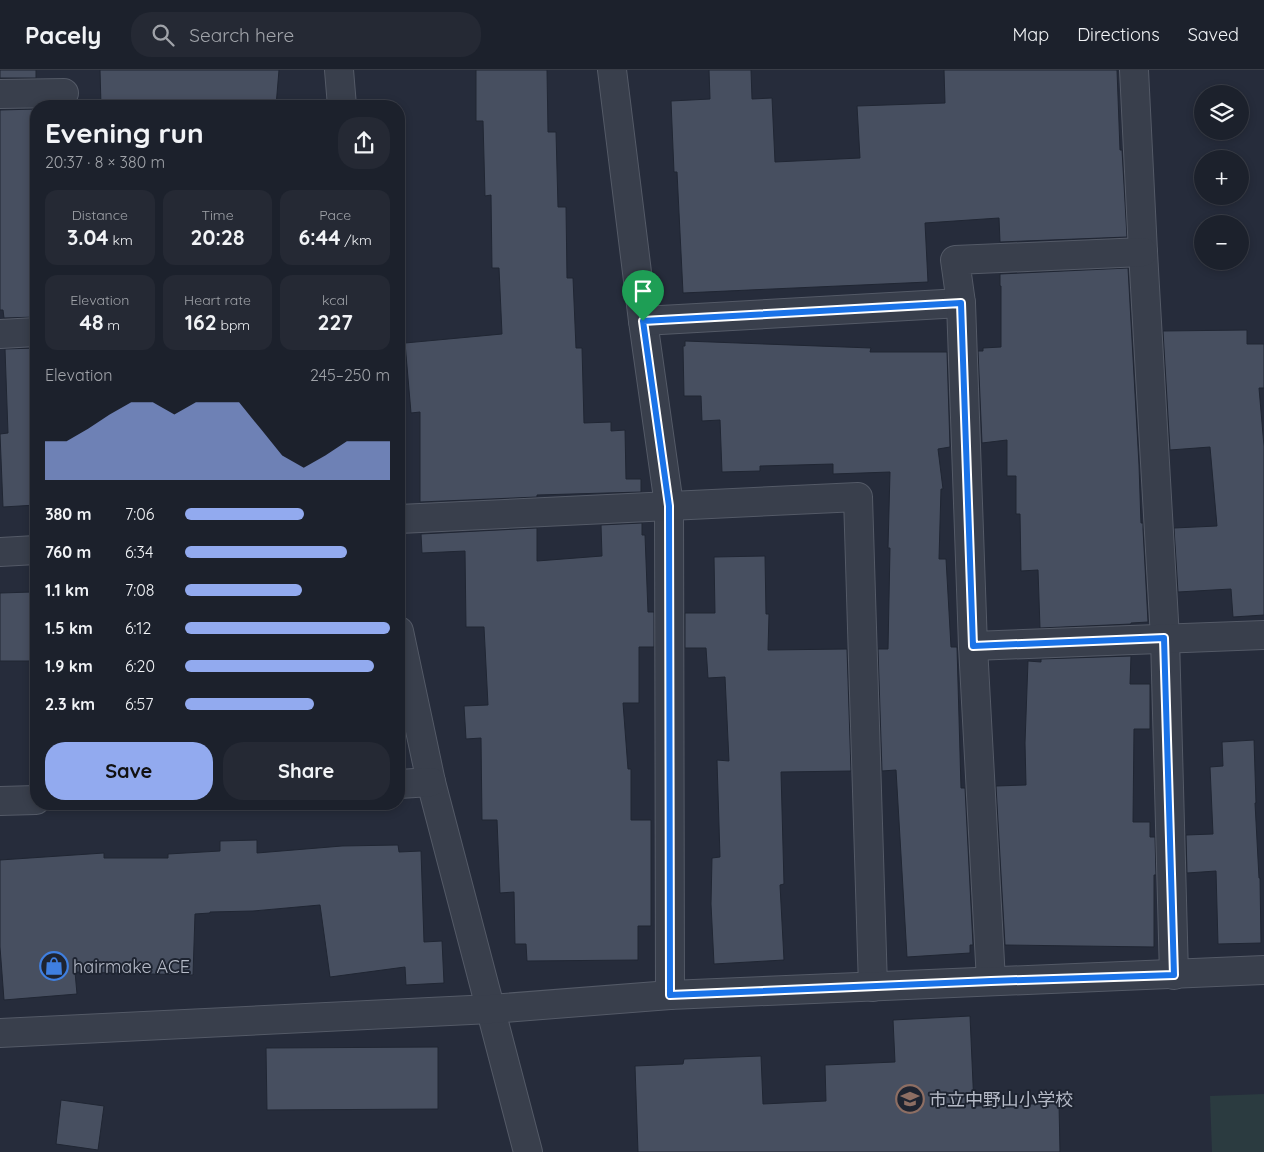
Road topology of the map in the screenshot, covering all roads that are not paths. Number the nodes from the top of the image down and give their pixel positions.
1 (338, 70) edge
2 (612, 70) edge
3 (1134, 70) edge
4 (64, 93) dead end
5 (0, 94) edge
6 (341, 100) edge
7 (1143, 252) junction
8 (961, 303) junction
9 (643, 321) junction
10 (30, 332) edge
11 (0, 334) edge
12 (669, 506) junction
13 (405, 519) edge
14 (30, 550) edge
15 (0, 552) edge
16 (1264, 634) edge
17 (1164, 638) junction
18 (973, 646) junction
19 (405, 659) edge
20 (431, 782) junction
21 (405, 784) edge
22 (30, 800) edge
23 (0, 801) edge
24 (1264, 970) edge
25 (1174, 975) junction
26 (991, 981) junction
27 (873, 987) junction
28 (670, 995) junction
29 (491, 1009) junction
30 (0, 1033) edge
31 (528, 1152) edge

1 - 6 street
2 - 9 street
3 - 7 street
4 - 5 street
7 - 8 street
7 - 17 street
8 - 9 street
8 - 18 street
9 - 12 street
10 - 11 street
12 - 13 street
12 - 27 street
12 - 28 street
14 - 15 street
16 - 17 street
17 - 18 street
17 - 25 street
18 - 26 street
19 - 20 street
20 - 21 street
20 - 29 street
22 - 23 street
24 - 25 street
25 - 26 street
26 - 27 street
27 - 28 street
28 - 29 street
29 - 30 street
29 - 31 street

